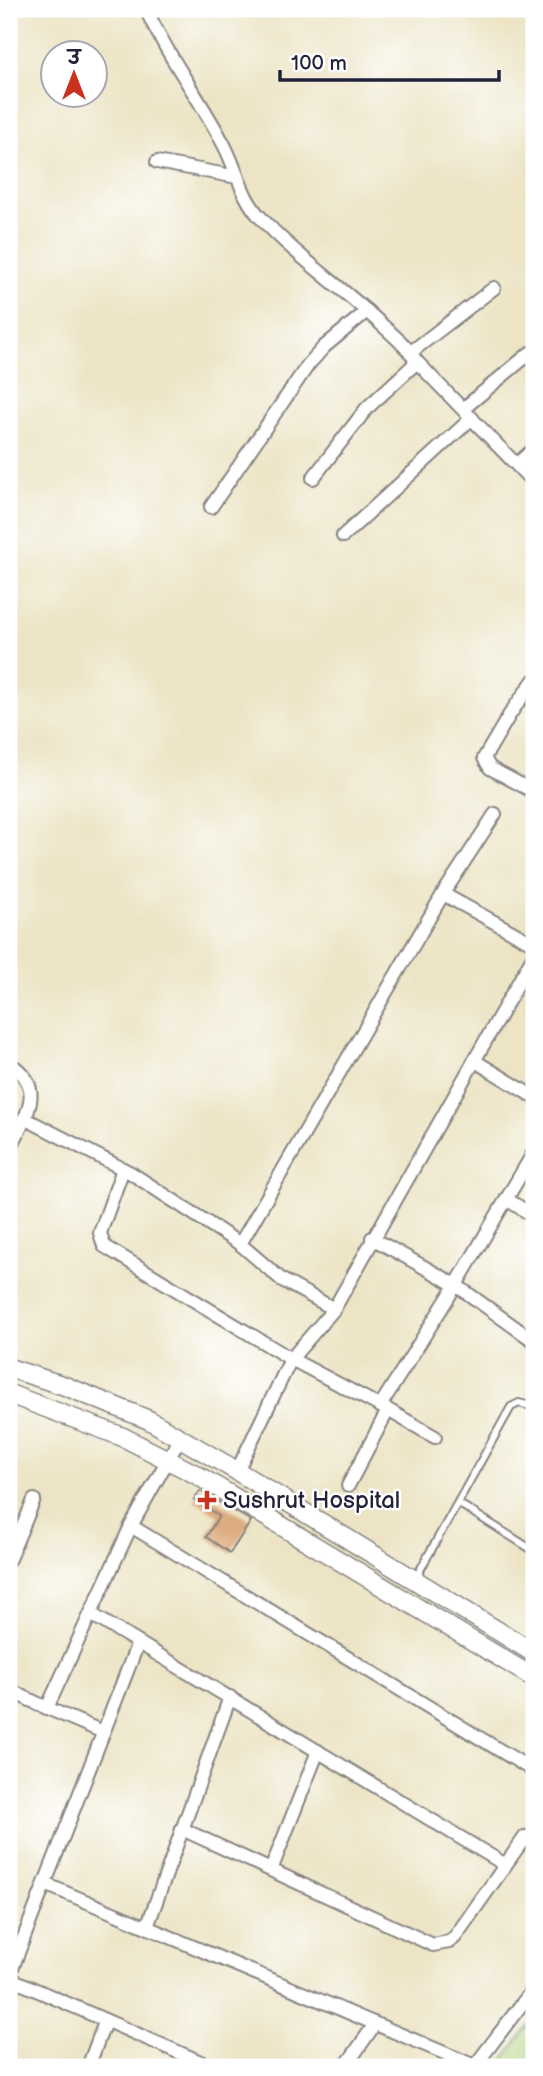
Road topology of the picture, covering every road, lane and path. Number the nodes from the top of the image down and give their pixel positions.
1 (146, 9) edge
2 (157, 162) dead end
3 (237, 177) junction
4 (494, 288) dead end
5 (367, 311) junction
6 (530, 353) dead end
7 (414, 357) junction
8 (463, 408) junction
9 (472, 418) junction
10 (534, 449) edge
11 (517, 464) junction
12 (313, 478) dead end
13 (534, 483) edge
14 (211, 507) dead end
15 (343, 536) dead end
16 (534, 680) edge
17 (534, 792) edge
18 (495, 814) dead end
19 (443, 894) junction
20 (534, 944) edge
21 (534, 955) edge
22 (475, 1061) junction
23 (9, 1063) edge
24 (534, 1097) edge
25 (24, 1118) junction
26 (9, 1151) edge
27 (534, 1152) edge
28 (123, 1169) junction
29 (506, 1199) junction
30 (534, 1216) edge
31 (372, 1238) junction
32 (240, 1244) junction
33 (456, 1284) junction
34 (334, 1309) junction
35 (534, 1341) edge
36 (291, 1359) junction
37 (9, 1368) edge
38 (9, 1394) edge
39 (534, 1407) edge
40 (384, 1408) junction
41 (435, 1437) dead end
42 (180, 1438) junction
43 (168, 1460) junction
44 (237, 1471) junction
45 (348, 1486) dead end
46 (34, 1500) dead end
47 (458, 1503) junction
48 (131, 1526) junction
49 (534, 1550) edge
50 (9, 1559) edge
51 (415, 1581) junction
52 (91, 1614) junction
53 (138, 1643) junction
54 (534, 1653) edge
55 (534, 1678) edge
56 (9, 1690) edge
57 (230, 1697) junction
58 (47, 1708) junction
59 (103, 1732) junction
60 (318, 1751) junction
61 (534, 1771) edge
62 (182, 1829) junction
63 (525, 1837) dead end
64 (505, 1864) junction
65 (271, 1870) junction
66 (45, 1884) junction
67 (147, 1927) junction
68 (9, 1977) edge
69 (534, 1988) edge
70 (105, 2022) junction
71 (375, 2024) junction
72 (88, 2067) edge
73 (212, 2067) edge
74 (345, 2067) edge
75 (474, 2067) edge

1 - 3 street
2 - 3 street
3 - 5 street
4 - 7 street
5 - 7 street
5 - 14 street
6 - 8 street
7 - 8 street
7 - 12 street
8 - 9 street
9 - 11 street
9 - 15 street
10 - 11 street
11 - 13 street
16 - 17 street
18 - 19 street
19 - 20 street
19 - 32 street
21 - 22 street
22 - 24 street
22 - 31 street
23 - 25 street
25 - 26 street
25 - 28 street
27 - 29 street
28 - 32 street
28 - 36 street
29 - 30 street
29 - 33 street
31 - 33 street
31 - 34 street
32 - 34 street
33 - 35 street
33 - 40 street
34 - 36 street
36 - 40 street
36 - 44 street
37 - 42 street
38 - 43 street
39 - 47 lane
40 - 41 street
40 - 45 street
42 - 43 street
42 - 44 street
43 - 48 street
43 - 55 street
44 - 51 street
46 - 50 street
47 - 49 lane
47 - 51 lane
48 - 52 street
48 - 61 street
51 - 54 street
52 - 53 street
52 - 58 street
53 - 57 street
53 - 59 street
56 - 58 street
57 - 60 street
57 - 62 street
58 - 59 street
59 - 66 street
60 - 64 street
60 - 65 street
62 - 65 street
62 - 67 street
63 - 64 street
64 - 65 street
66 - 67 street
66 - 68 street
67 - 71 street
68 - 70 street
69 - 75 street
70 - 72 street
70 - 73 street
71 - 74 street
71 - 75 street

